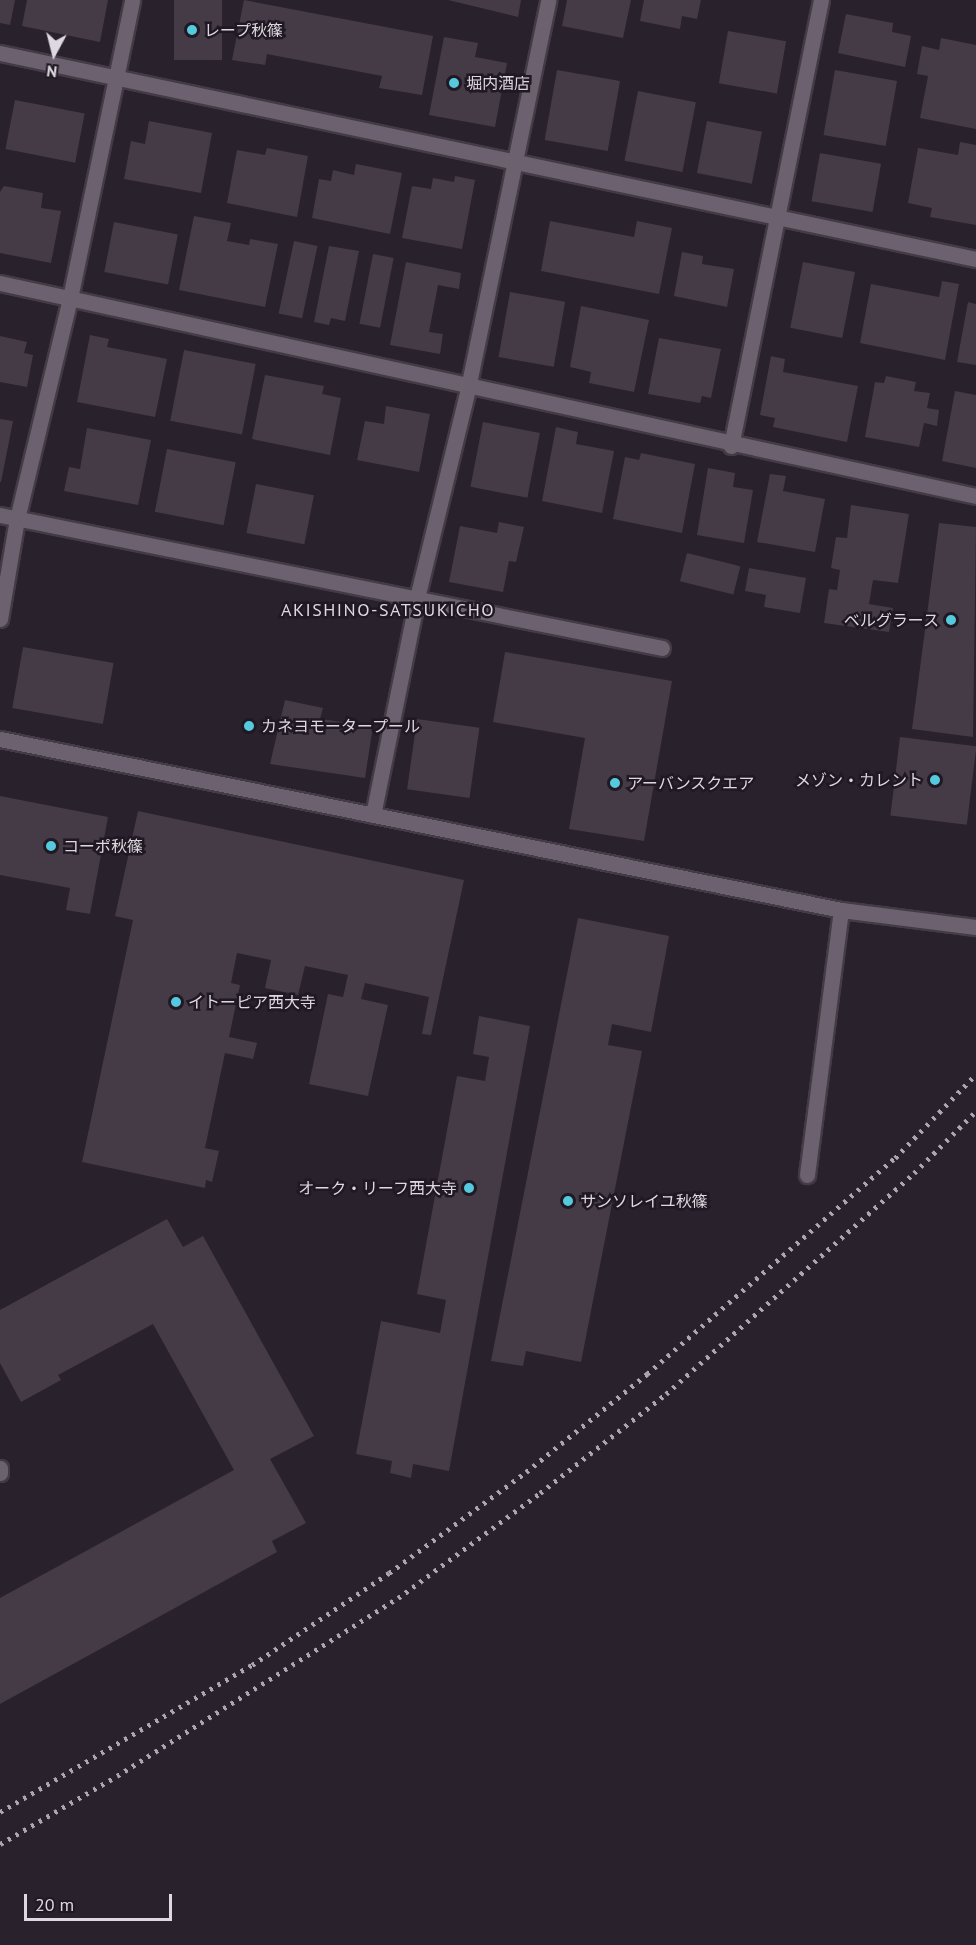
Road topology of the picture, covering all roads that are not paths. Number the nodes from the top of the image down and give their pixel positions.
1 (132, 0) edge
2 (548, 0) edge
3 (821, 0) edge
4 (0, 53) edge
5 (117, 79) junction
6 (517, 162) junction
7 (775, 219) junction
8 (976, 259) edge
9 (0, 283) edge
10 (70, 298) junction
11 (468, 388) junction
12 (731, 446) junction
13 (976, 496) edge
14 (0, 515) edge
15 (17, 519) junction
16 (417, 598) junction
17 (0, 619) edge
18 (662, 648) dead end
19 (0, 740) edge
20 (373, 815) junction
21 (841, 910) junction
22 (976, 927) edge
23 (807, 1175) dead end

1 - 5 street
2 - 6 street
3 - 7 street
4 - 5 street
5 - 6 street
5 - 10 street
6 - 7 street
6 - 11 street
7 - 8 street
7 - 12 street
9 - 10 street
10 - 11 street
10 - 15 street
11 - 12 street
11 - 16 street
12 - 13 street
14 - 15 street
15 - 16 street
15 - 17 street
16 - 18 street
16 - 20 street
19 - 20 street
20 - 21 street
21 - 22 street
21 - 23 street

